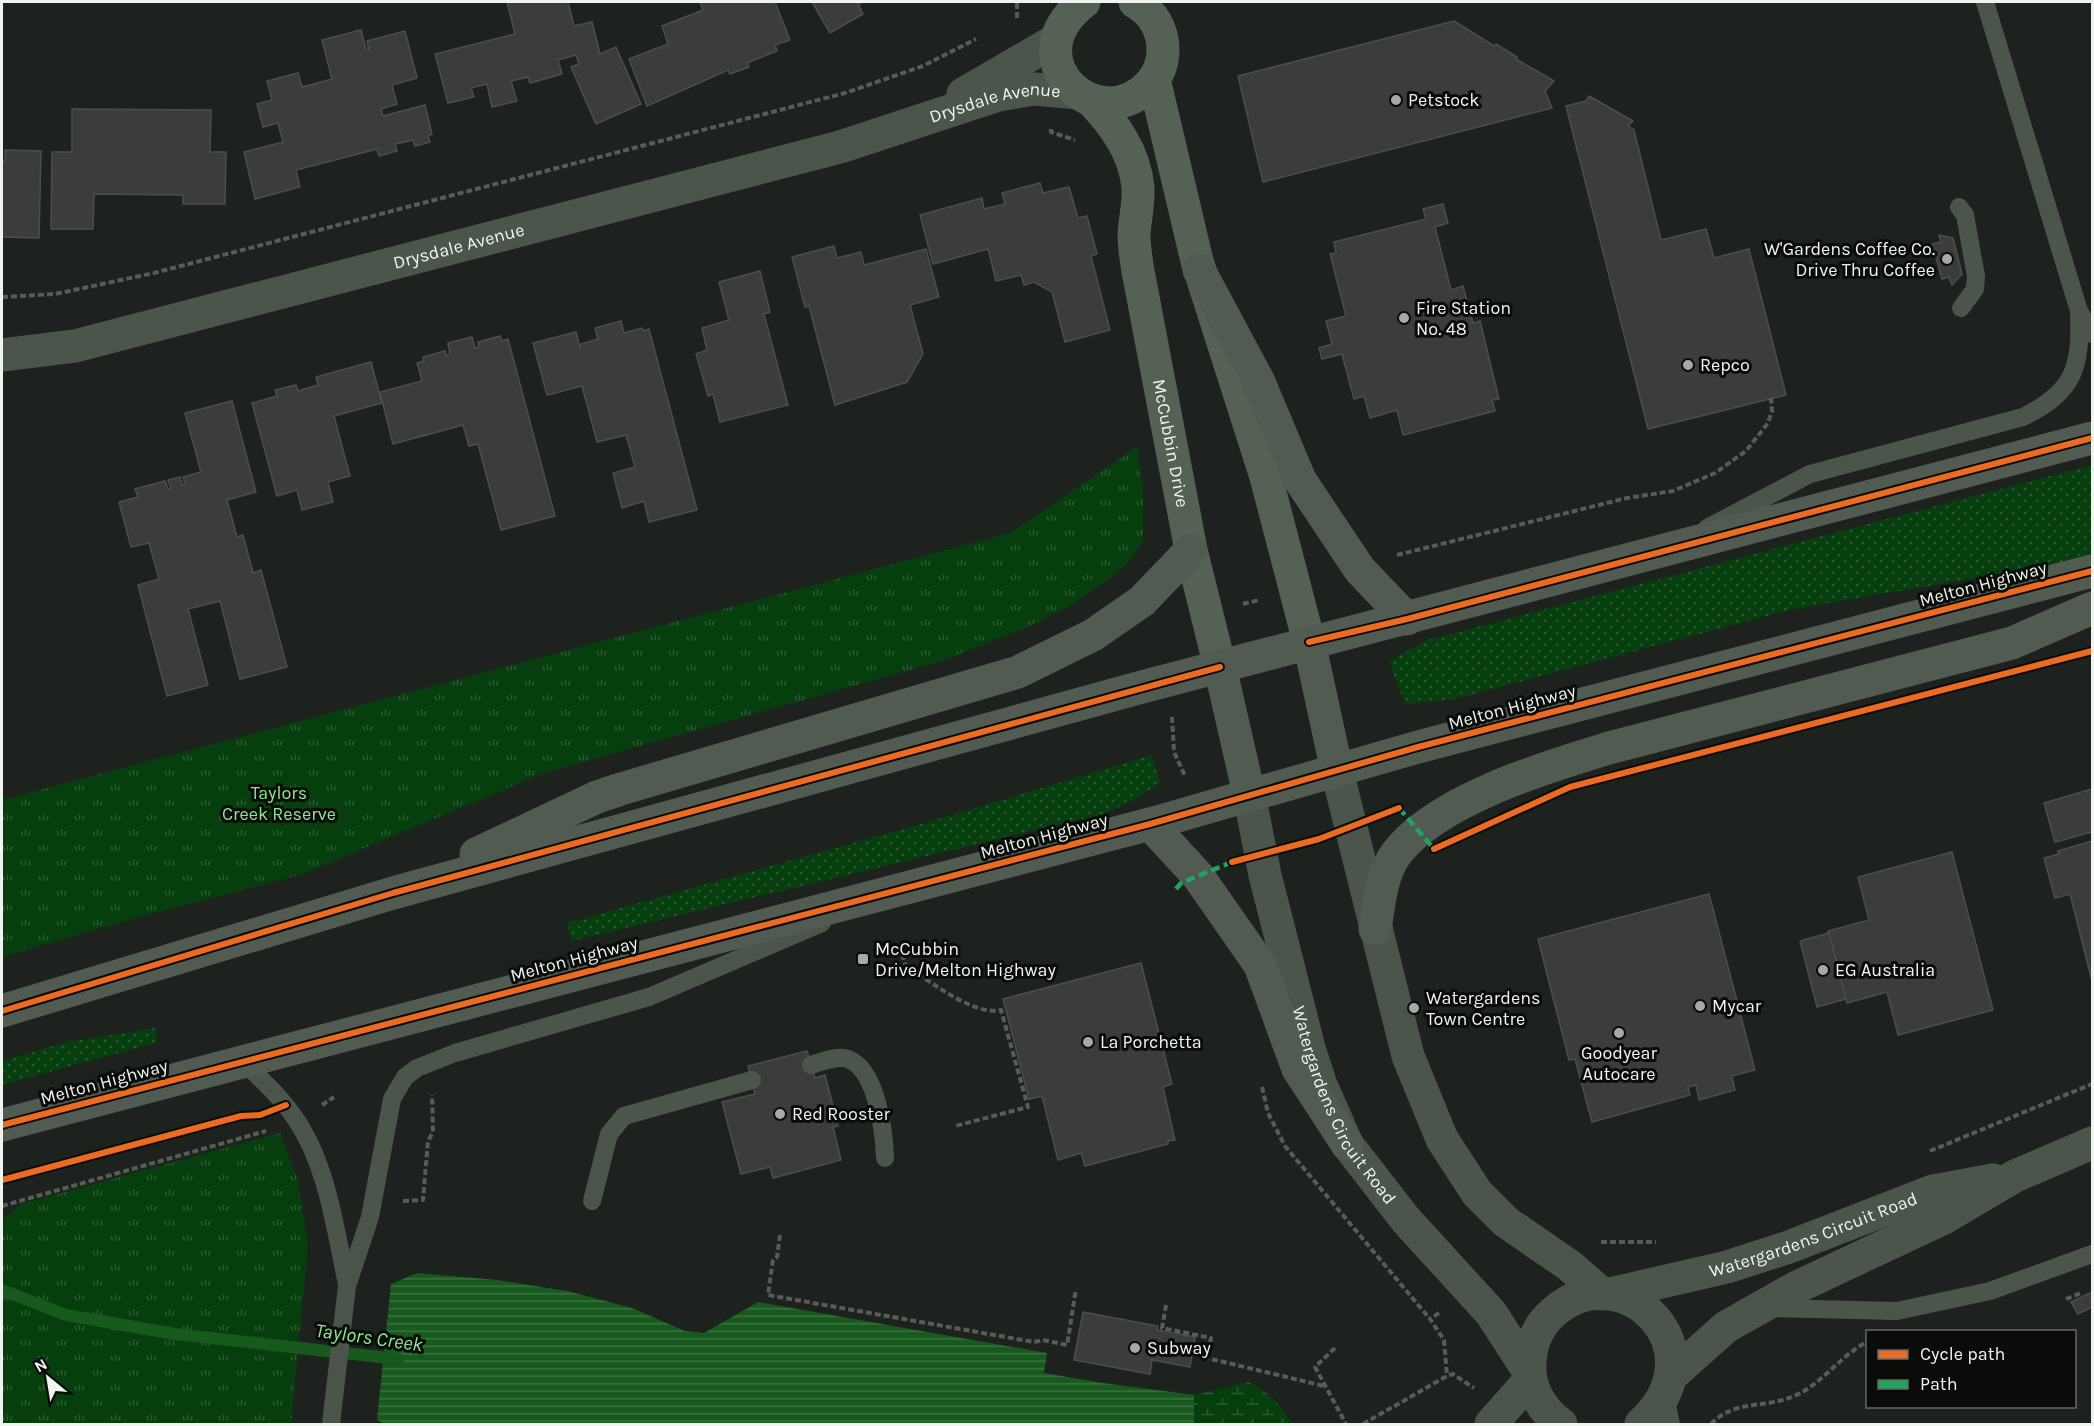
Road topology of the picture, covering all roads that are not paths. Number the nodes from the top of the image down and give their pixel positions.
1 (1084, 2) edge
2 (1135, 2) edge
3 (1985, 2) edge
4 (1057, 23) edge
5 (1154, 79) junction
6 (1084, 96) junction
7 (912, 123) junction
8 (1959, 207) dead end
9 (1199, 270) junction
10 (1961, 308) dead end
11 (2079, 310) junction
12 (2092, 334) edge
13 (2, 355) edge
14 (2092, 438) edge
15 (1191, 550) junction
16 (1659, 553) junction
17 (2092, 571) edge
18 (2092, 608) edge
19 (1407, 619) junction
20 (1309, 642) junction
21 (1220, 667) junction
22 (1337, 771) junction
23 (1249, 794) junction
24 (1150, 824) junction
25 (901, 890) junction
26 (393, 893) junction
27 (1375, 929) junction
28 (2, 1011) edge
29 (242, 1061) junction
30 (810, 1065) dead end
31 (752, 1080) dead end
32 (2, 1125) edge
33 (2092, 1143) edge
34 (1347, 1144) junction
35 (885, 1158) dead end
36 (2015, 1176) junction
37 (592, 1201) dead end
38 (2092, 1254) edge
39 (347, 1286) junction
40 (1606, 1294) junction
41 (1760, 1307) junction
42 (1530, 1376) junction
43 (1669, 1399) edge
44 (332, 1417) edge
45 (1494, 1421) edge
46 (1561, 1425) edge
47 (1641, 1425) edge

1 - 4 street
2 - 5 street
3 - 11 lane
4 - 6 street, McCubbin Drive
4 - 7 street, Drysdale Avenue
5 - 6 street
5 - 9 street
6 - 7 street, Drysdale Avenue
6 - 15 street, McCubbin Drive
7 - 13 street, Drysdale Avenue
8 - 10 lane
9 - 19 highway
9 - 20 street
11 - 12 lane
11 - 16 lane
14 - 16 highway
15 - 21 street, McCubbin Drive
15 - 26 highway
16 - 19 highway
17 - 22 highway, Melton Highway
18 - 27 highway
19 - 20 highway
20 - 21 highway
20 - 22 highway
21 - 23 highway, McCubbin Drive
21 - 26 highway
22 - 23 highway, Melton Highway
22 - 27 street
23 - 24 highway, Melton Highway
23 - 34 street, Watergardens Circuit Road
24 - 25 highway, Melton Highway
24 - 34 highway
25 - 29 highway, Melton Highway
25 - 39 lane
26 - 28 highway
27 - 40 street
29 - 32 highway, Melton Highway
29 - 39 lane
30 - 35 lane
31 - 37 lane
33 - 36 street, Watergardens Circuit Road
34 - 42 street, Watergardens Circuit Road
36 - 40 street, Watergardens Circuit Road
36 - 41 street, Watergardens Circuit Road
38 - 41 lane
39 - 44 lane
40 - 42 street, Watergardens Circuit Road
40 - 43 street
41 - 43 street, Watergardens Circuit Road
42 - 45 street
42 - 46 street, Watergardens Circuit Road
43 - 47 street, Watergardens Circuit Road

